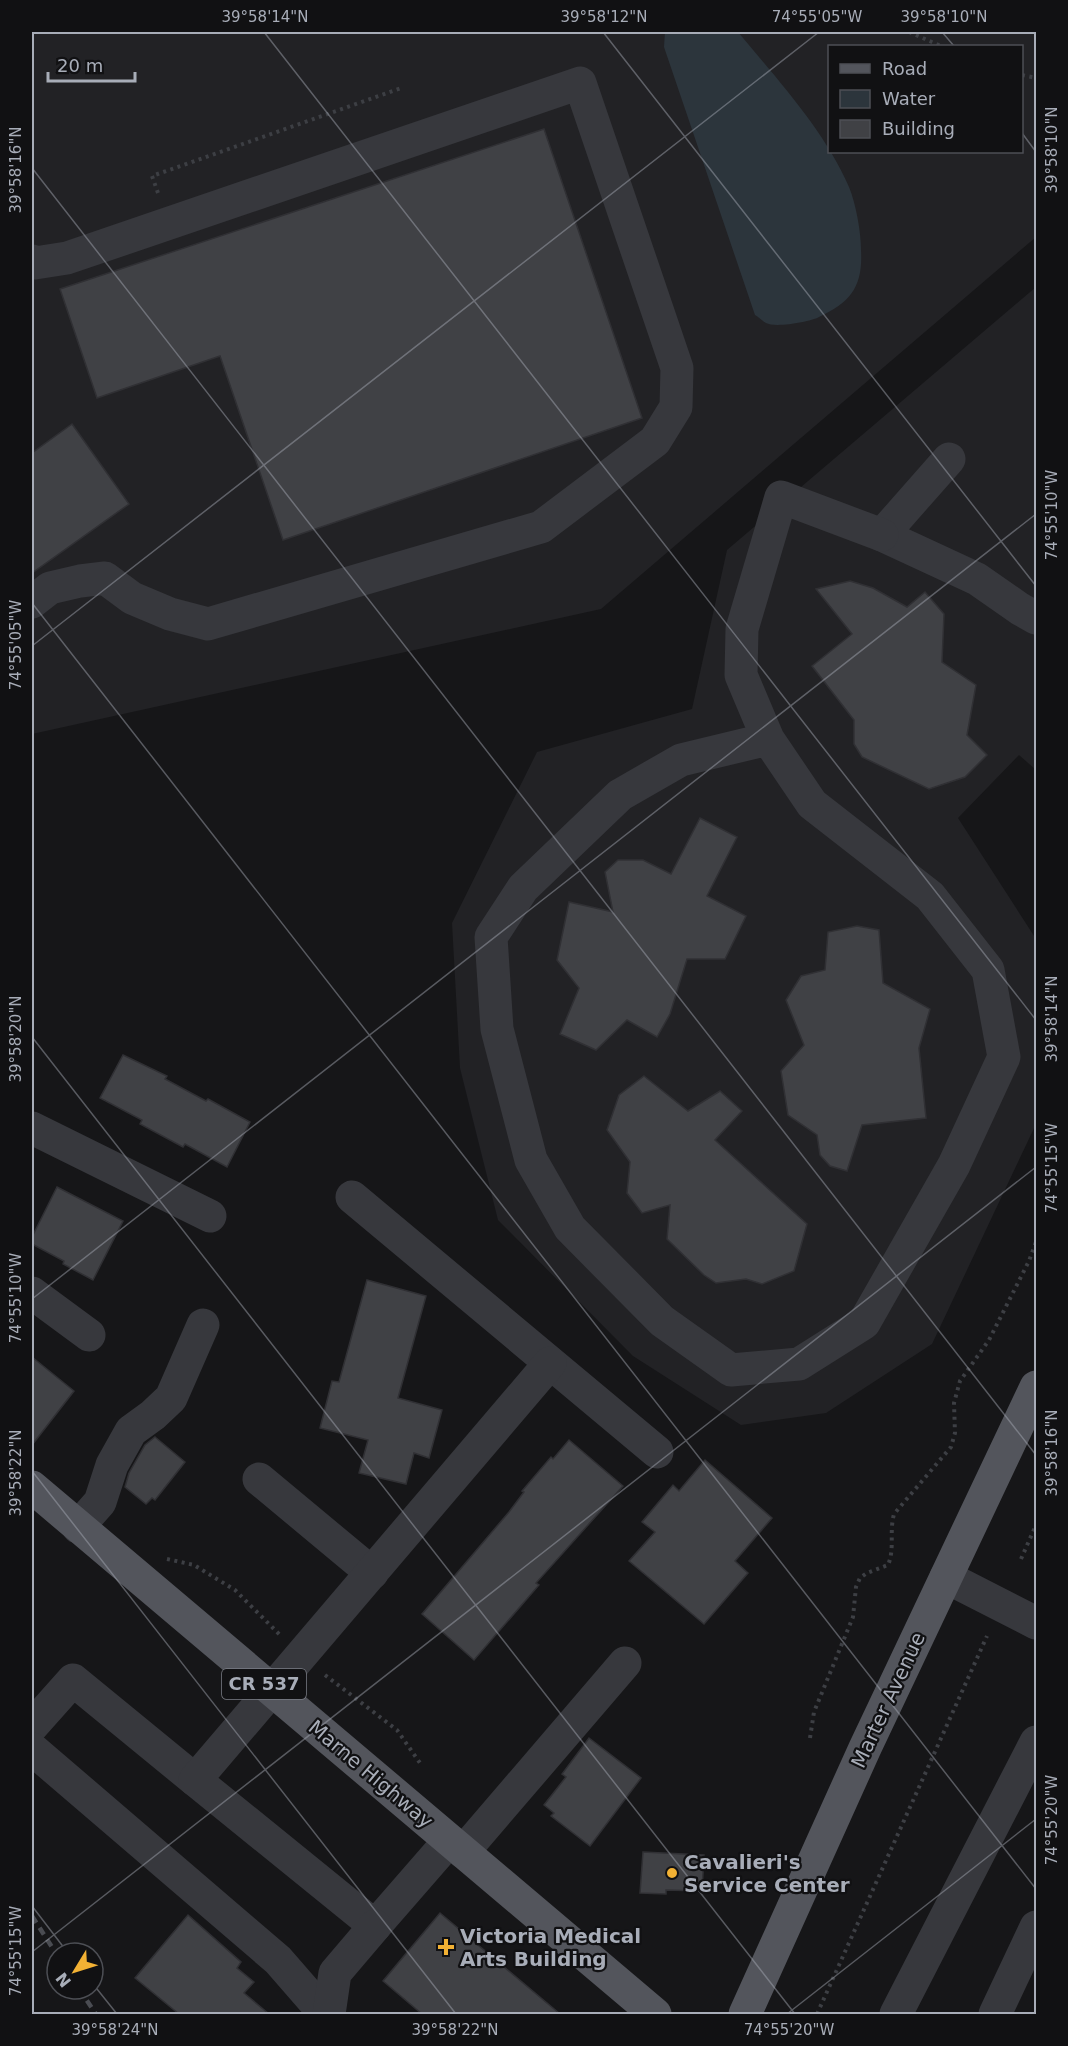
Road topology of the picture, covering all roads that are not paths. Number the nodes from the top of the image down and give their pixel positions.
1 (32, 261) edge
2 (950, 459) dead end
3 (882, 535) junction
4 (32, 602) edge
5 (1028, 614) edge
6 (1036, 639) edge
7 (768, 739) junction
8 (32, 1128) edge
9 (352, 1197) dead end
10 (210, 1216) dead end
11 (32, 1293) edge
12 (203, 1325) dead end
13 (89, 1335) dead end
14 (550, 1363) junction
15 (1036, 1387) edge
16 (657, 1452) dead end
17 (259, 1479) dead end
18 (32, 1487) edge
19 (78, 1527) junction
20 (372, 1572) junction
21 (946, 1577) junction
22 (1036, 1623) edge
23 (625, 1663) dead end
24 (272, 1690) junction
25 (32, 1726) edge
26 (1036, 1742) edge
27 (32, 1749) edge
28 (195, 1780) junction
29 (457, 1847) junction
30 (375, 1926) junction
31 (1036, 1927) edge
32 (327, 2014) edge
33 (655, 2014) edge
34 (745, 2014) edge
35 (896, 2014) edge
36 (995, 2014) edge

1 - 4 lane
2 - 3 lane
3 - 5 lane
3 - 7 lane
5 - 6 lane
7 - 7 lane
8 - 10 lane
9 - 14 lane
11 - 13 lane
12 - 19 lane
14 - 16 lane
14 - 20 lane
15 - 21 main road, Marter Avenue
17 - 20 lane
18 - 19 main road, Marne Highway / CR 537
19 - 24 main road, Marne Highway / CR 537
20 - 24 lane
21 - 22 lane
21 - 34 main road, Marter Avenue
23 - 29 lane
24 - 28 lane
24 - 29 main road, Marne Highway / CR 537
25 - 28 lane
26 - 35 lane
27 - 32 lane
28 - 30 lane
29 - 30 lane
29 - 33 main road, Marne Highway / CR 537
30 - 32 lane
31 - 36 lane

